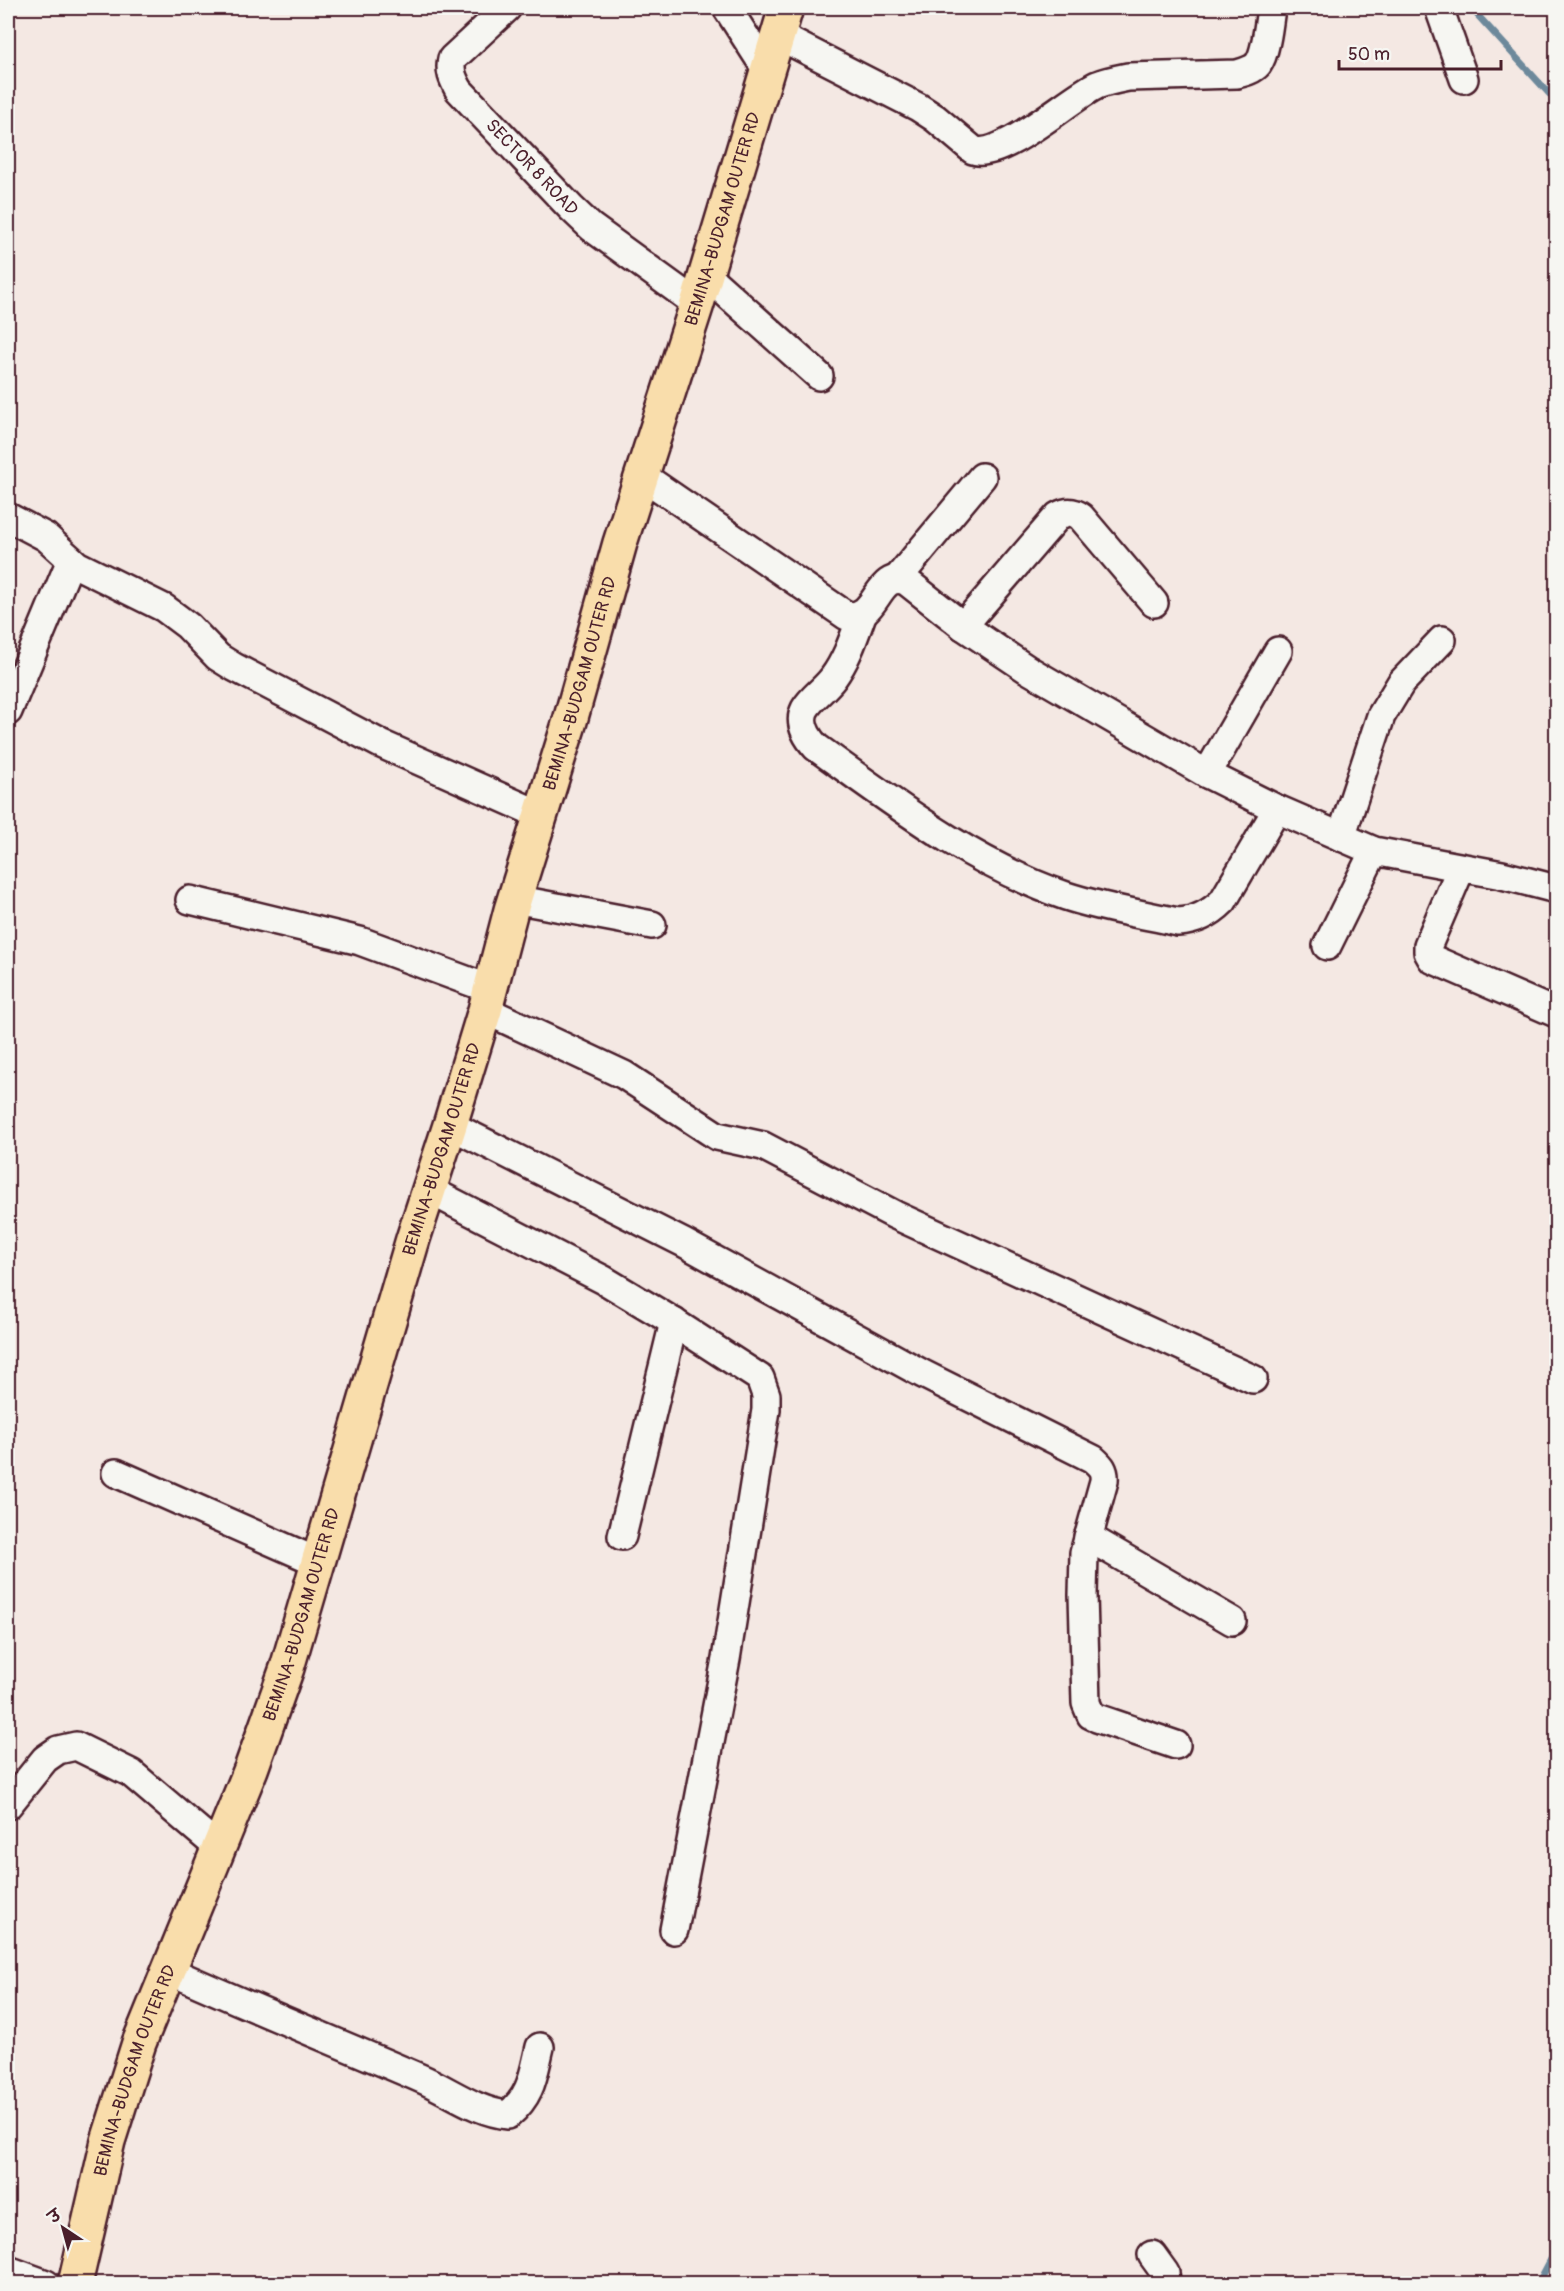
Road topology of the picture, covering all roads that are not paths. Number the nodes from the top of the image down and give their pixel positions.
1 (507, 8) edge
2 (727, 8) edge
3 (1271, 8) edge
4 (1439, 8) edge
5 (783, 22) edge
6 (768, 72) junction
7 (1464, 79) dead end
8 (701, 289) junction
9 (819, 376) dead end
10 (641, 475) junction
11 (982, 477) dead end
12 (8, 517) edge
13 (71, 560) junction
14 (898, 578) junction
15 (1154, 603) dead end
16 (862, 615) junction
17 (963, 626) junction
18 (1442, 640) dead end
19 (1278, 651) dead end
20 (8, 711) edge
21 (1207, 774) junction
22 (1277, 809) junction
23 (541, 815) junction
24 (1341, 837) junction
25 (1374, 851) junction
26 (1461, 868) junction
27 (1557, 889) edge
28 (514, 899) junction
29 (189, 900) dead end
30 (652, 925) dead end
31 (1327, 946) dead end
32 (487, 999) junction
33 (1557, 1013) edge
34 (450, 1125) junction
35 (429, 1190) junction
36 (674, 1322) junction
37 (1253, 1379) dead end
38 (116, 1473) dead end
39 (622, 1536) dead end
40 (1088, 1537) junction
41 (318, 1562) junction
42 (1232, 1621) dead end
43 (1176, 1745) dead end
44 (8, 1805) edge
45 (219, 1848) junction
46 (674, 1930) dead end
47 (170, 1971) junction
48 (540, 2047) dead end
49 (1152, 2255) dead end
50 (8, 2270) edge
51 (46, 2283) edge
52 (75, 2283) edge
53 (1166, 2283) edge

1 - 8 street, SECTOR 8 ROAD
2 - 6 street
3 - 5 street
4 - 7 street
5 - 6 highway, BEMINA-BUDGAM OUTER RD
6 - 8 highway, BEMINA-BUDGAM OUTER RD
8 - 9 street
8 - 10 highway, BEMINA-BUDGAM OUTER RD
10 - 16 street
10 - 23 highway, BEMINA-BUDGAM OUTER RD
11 - 14 street
12 - 13 street
13 - 20 street
13 - 23 street
14 - 16 street
14 - 17 street
15 - 17 street
16 - 22 street
17 - 21 street
18 - 24 street
19 - 21 street
21 - 22 street
22 - 24 street
23 - 28 highway, BEMINA-BUDGAM OUTER RD
24 - 25 street
25 - 26 street
25 - 31 street
26 - 27 street
26 - 33 street
28 - 30 street
28 - 32 highway, BEMINA-BUDGAM OUTER RD
29 - 32 street
32 - 34 highway, BEMINA-BUDGAM OUTER RD
32 - 37 street
34 - 35 highway, BEMINA-BUDGAM OUTER RD
34 - 40 street
35 - 36 street
35 - 41 highway, BEMINA-BUDGAM OUTER RD
36 - 39 street
36 - 46 street
38 - 41 street
40 - 42 street
40 - 43 street
41 - 45 highway, BEMINA-BUDGAM OUTER RD
44 - 45 street
45 - 47 highway, BEMINA-BUDGAM OUTER RD
47 - 48 street
47 - 52 highway, BEMINA-BUDGAM OUTER RD
49 - 53 street
50 - 51 street

